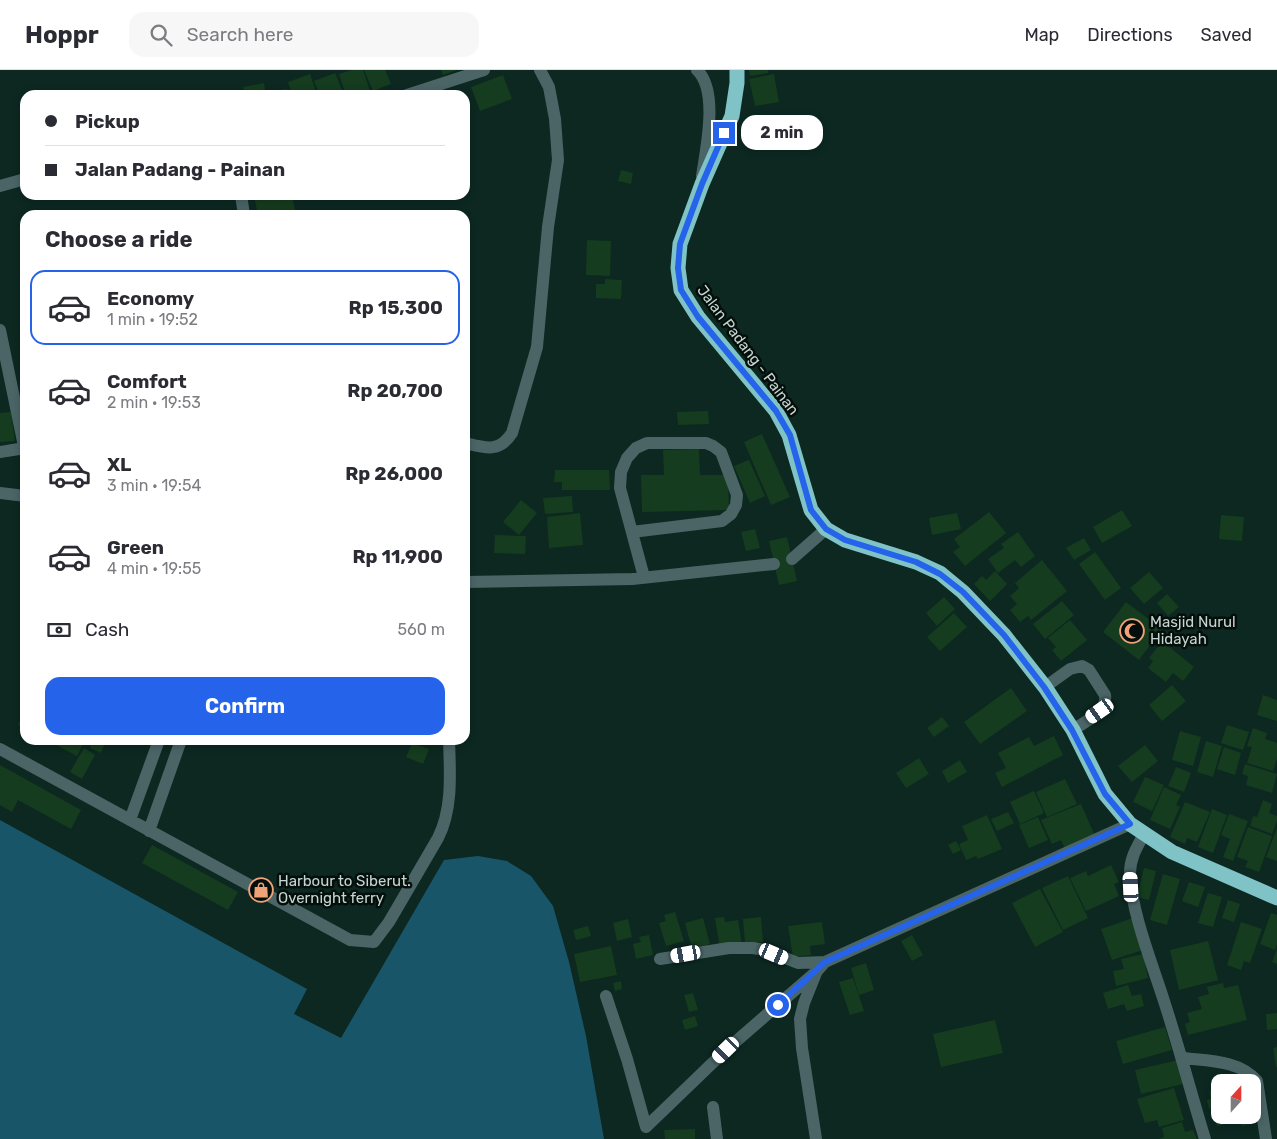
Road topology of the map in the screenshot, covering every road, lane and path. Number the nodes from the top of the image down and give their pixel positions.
1 (484, 70) edge
2 (540, 70) edge
3 (697, 70) edge
4 (736, 70) edge
5 (422, 90) edge
6 (20, 180) edge
7 (702, 184) junction
8 (0, 186) edge
9 (0, 330) edge
10 (20, 425) edge
11 (470, 444) edge
12 (20, 450) edge
13 (0, 452) edge
14 (0, 493) edge
15 (20, 495) edge
16 (826, 529) junction
17 (632, 532) junction
18 (792, 559) dead end
19 (774, 564) dead end
20 (644, 578) junction
21 (470, 582) edge
22 (1044, 687) junction
23 (1072, 730) junction
24 (157, 745) edge
25 (180, 745) edge
26 (450, 745) edge
27 (0, 749) edge
28 (130, 820) junction
29 (1130, 824) junction
30 (149, 831) junction
31 (1144, 834) junction
32 (1277, 898) edge
33 (660, 959) dead end
34 (821, 966) junction
35 (606, 996) dead end
36 (1183, 1058) junction
37 (713, 1108) dead end
38 (647, 1133) edge
39 (717, 1139) edge
40 (816, 1139) edge
41 (1205, 1139) edge
42 (1266, 1139) edge

1 - 5 street
2 - 11 street
3 - 7 street
4 - 7 highway, Jalan Padang - Painan
6 - 8 street
7 - 16 highway, Jalan Padang - Painan
9 - 10 street
12 - 13 street
14 - 15 street
16 - 18 street
16 - 22 highway, Jalan Padang - Painan
17 - 17 street
17 - 20 street
19 - 20 street
20 - 21 street
22 - 23 highway, Jalan Padang - Painan
22 - 23 street
23 - 29 highway, Jalan Padang - Painan
24 - 28 street
25 - 30 street
26 - 30 street
27 - 28 street
28 - 30 street
29 - 31 highway, Jalan Padang - Painan
29 - 34 street
31 - 32 highway, Jalan Padang - Painan
31 - 36 street
33 - 34 street
34 - 38 street
34 - 40 street
35 - 38 street
36 - 41 street
36 - 42 street
37 - 39 street

